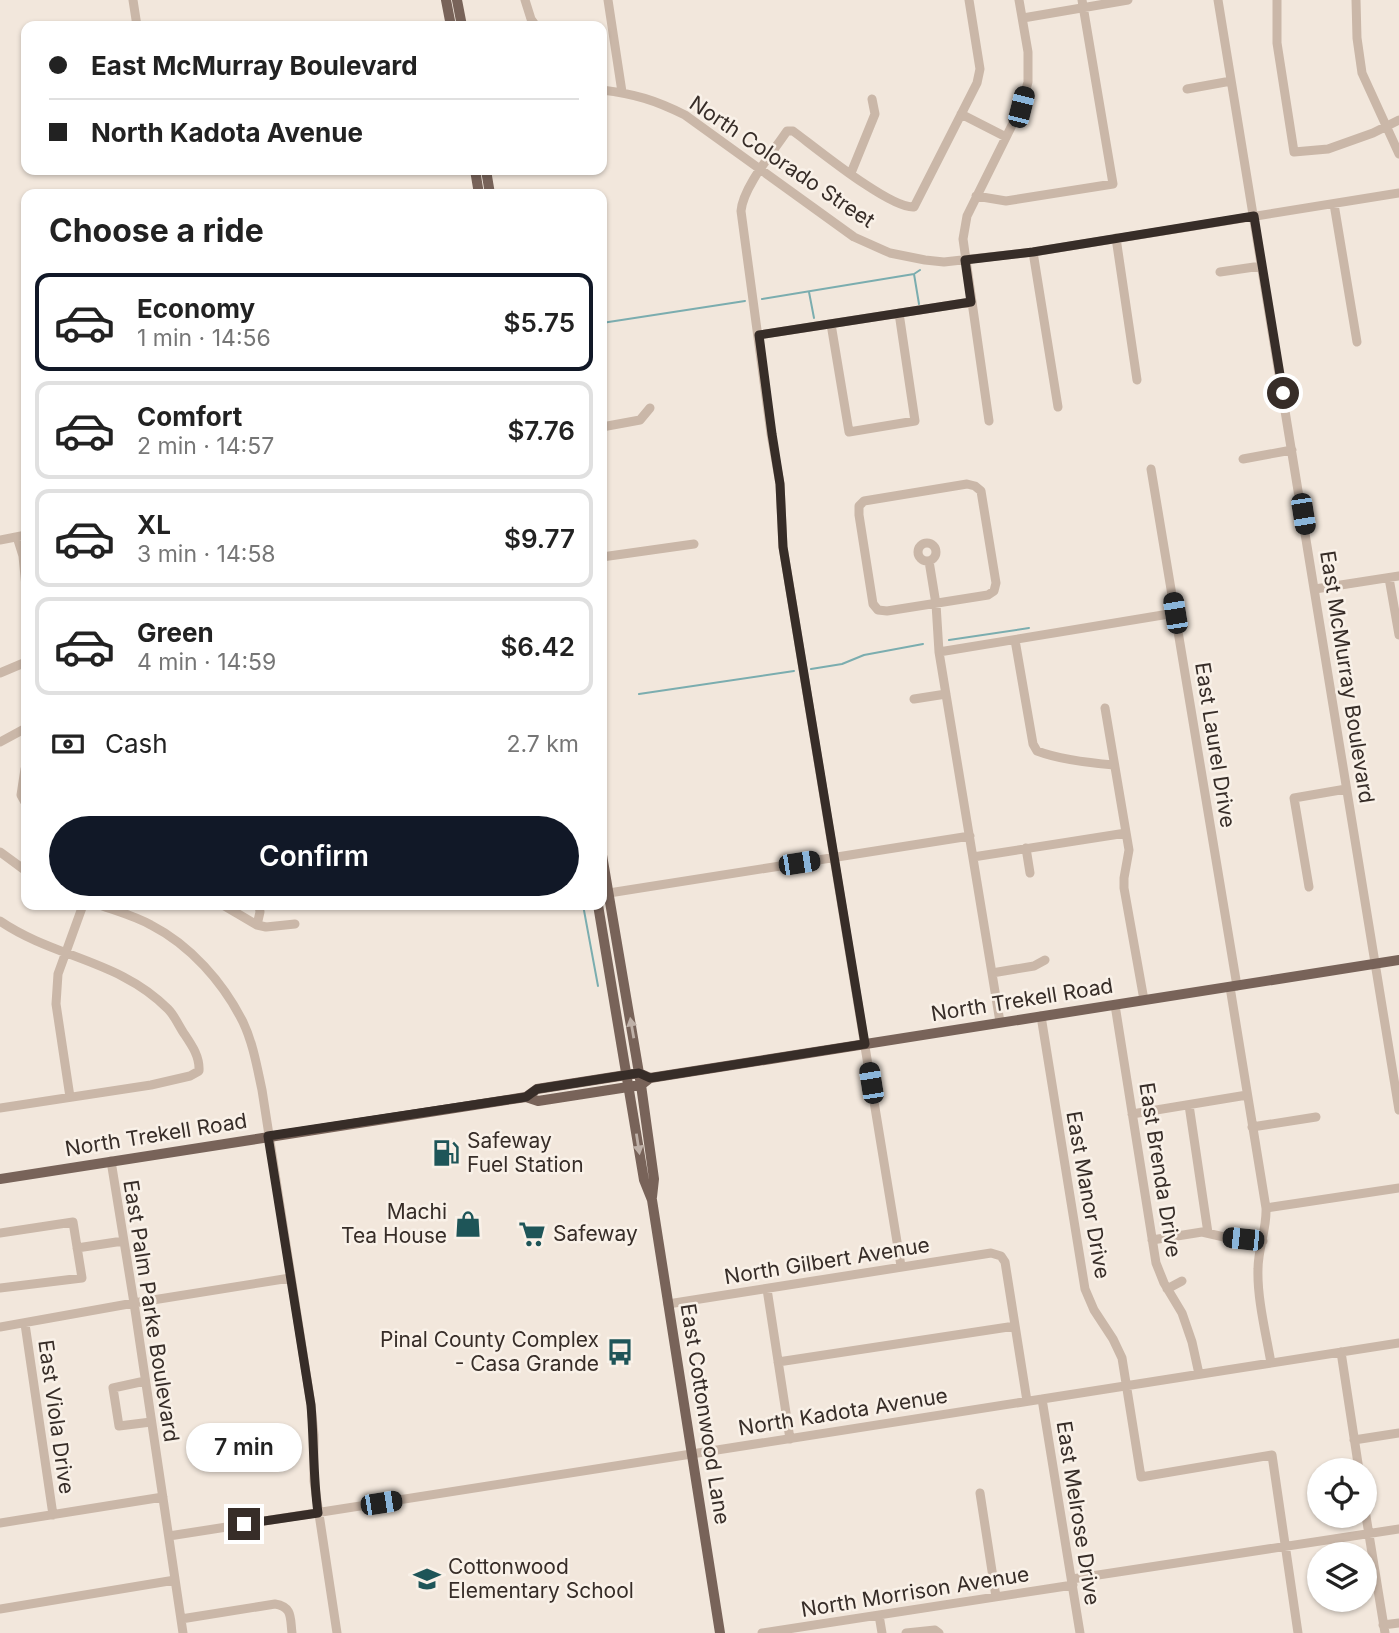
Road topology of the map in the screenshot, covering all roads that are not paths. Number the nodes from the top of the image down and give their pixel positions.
1 (133, 0) edge
2 (446, 0) edge
3 (457, 0) edge
4 (525, 0) edge
5 (608, 0) edge
6 (969, 0) edge
7 (1019, 0) edge
8 (1128, 0) edge
9 (1219, 0) edge
10 (1277, 0) edge
11 (1356, 0) edge
12 (1083, 4) edge
13 (1023, 18) junction
14 (136, 21) edge
15 (450, 21) edge
16 (461, 21) edge
17 (532, 21) edge
18 (1231, 81) junction
19 (1187, 89) dead end
20 (607, 90) edge
21 (622, 92) junction
22 (872, 99) dead end
23 (961, 114) junction
24 (1399, 120) edge
25 (1386, 126) junction
26 (1006, 137) junction
27 (1399, 154) edge
28 (761, 170) junction
29 (850, 173) junction
30 (1399, 193) edge
31 (976, 196) junction
32 (1334, 204) junction
33 (1254, 216) junction
34 (1116, 238) junction
35 (1033, 252) junction
36 (965, 260) junction
37 (1261, 266) junction
38 (1220, 272) dead end
39 (971, 302) junction
40 (899, 313) junction
41 (831, 324) junction
42 (759, 335) junction
43 (1357, 342) dead end
44 (1137, 380) dead end
45 (1058, 407) dead end
46 (650, 408) dead end
47 (989, 421) dead end
48 (607, 426) edge
49 (1292, 450) junction
50 (1243, 459) dead end
51 (1151, 468) dead end
52 (21, 536) edge
53 (0, 540) edge
54 (694, 544) dead end
55 (607, 556) edge
56 (929, 561) dead end
57 (1394, 577) edge
58 (1315, 589) junction
59 (936, 604) junction
60 (1175, 613) junction
61 (1399, 635) edge
62 (1015, 640) junction
63 (939, 652) junction
64 (21, 664) edge
65 (0, 673) edge
66 (946, 694) junction
67 (914, 699) dead end
68 (1105, 708) dead end
69 (21, 731) edge
70 (0, 742) edge
71 (1114, 765) junction
72 (1346, 789) junction
73 (1126, 833) junction
74 (970, 836) junction
75 (1026, 848) junction
76 (0, 852) edge
77 (835, 857) junction
78 (973, 857) junction
79 (21, 867) edge
80 (1030, 873) dead end
81 (607, 882) edge
82 (1309, 887) dead end
83 (609, 893) junction
84 (81, 910) edge
85 (113, 910) edge
86 (232, 910) edge
87 (260, 910) edge
88 (599, 910) edge
89 (0, 921) edge
90 (295, 923) dead end
91 (257, 925) junction
92 (617, 942) junction
93 (604, 944) junction
94 (65, 953) junction
95 (1045, 960) dead end
96 (1399, 960) edge
97 (1376, 964) junction
98 (992, 973) junction
99 (1233, 986) junction
100 (1144, 1000) junction
101 (1115, 1005) junction
102 (1041, 1016) junction
103 (1000, 1022) junction
104 (865, 1044) junction
105 (1395, 1056) edge
106 (626, 1075) junction
107 (643, 1078) junction
108 (628, 1087) junction
109 (1247, 1095) junction
110 (70, 1097) junction
111 (526, 1097) junction
112 (1189, 1105) junction
113 (0, 1108) edge
114 (1399, 1110) edge
115 (1132, 1114) junction
116 (1316, 1117) dead end
117 (1252, 1127) junction
118 (268, 1136) junction
119 (111, 1161) junction
120 (0, 1179) edge
121 (1399, 1188) edge
122 (652, 1200) junction
123 (1266, 1208) junction
124 (0, 1233) edge
125 (1208, 1233) junction
126 (1152, 1240) junction
127 (123, 1241) junction
128 (1263, 1241) junction
129 (77, 1248) junction
130 (901, 1266) junction
131 (290, 1279) junction
132 (1182, 1281) dead end
133 (0, 1289) edge
134 (767, 1289) junction
135 (1167, 1289) junction
136 (134, 1303) junction
137 (668, 1304) junction
138 (25, 1324) junction
139 (1015, 1326) junction
140 (0, 1327) edge
141 (1399, 1343) edge
142 (1341, 1352) junction
143 (778, 1362) junction
144 (1270, 1363) junction
145 (1199, 1374) junction
146 (145, 1381) junction
147 (1127, 1386) junction
148 (1042, 1399) junction
149 (1027, 1401) junction
150 (150, 1422) junction
151 (1399, 1433) edge
152 (790, 1438) junction
153 (1354, 1440) junction
154 (692, 1454) junction
155 (1357, 1458) edge
156 (979, 1493) dead end
157 (163, 1497) junction
158 (318, 1513) junction
159 (53, 1515) junction
160 (0, 1523) edge
161 (1368, 1528) edge
162 (1399, 1529) edge
163 (1369, 1533) junction
164 (169, 1536) junction
165 (1286, 1547) junction
166 (175, 1580) junction
167 (1072, 1582) junction
168 (996, 1597) junction
169 (0, 1609) edge
170 (879, 1615) junction
171 (181, 1619) junction
172 (1399, 1623) edge
173 (1384, 1629) edge
174 (183, 1633) edge
175 (292, 1633) edge
176 (337, 1633) edge
177 (720, 1633) edge
178 (762, 1633) edge
179 (882, 1633) edge
180 (906, 1633) edge
181 (939, 1633) edge
182 (1080, 1633) edge
183 (1298, 1633) edge

1 - 14 street
2 - 15 main road
3 - 16 main road
4 - 17 street
5 - 21 street
6 - 23 street
7 - 13 street
8 - 12 street
9 - 18 street, East McMurray Boulevard
10 - 25 street
11 - 25 street
12 - 13 street
12 - 31 street
13 - 26 street
18 - 19 street
18 - 33 street, East McMurray Boulevard
20 - 21 street, North Colorado Street
21 - 28 street, North Colorado Street
22 - 29 street
23 - 26 street
23 - 29 street
24 - 25 street
25 - 27 street
26 - 31 street
28 - 29 street
28 - 36 street, North Colorado Street
28 - 42 street
30 - 32 street, North Colorado Street
31 - 36 street
32 - 33 street, North Colorado Street
32 - 43 street
33 - 34 street, North Colorado Street
33 - 37 street, East McMurray Boulevard
34 - 35 street, North Colorado Street
34 - 44 street
35 - 36 street, North Colorado Street
35 - 45 street
36 - 39 street
37 - 38 street
37 - 49 street, East McMurray Boulevard
39 - 40 street
39 - 47 street
40 - 41 street
40 - 41 street
41 - 42 street
42 - 77 street
46 - 48 street
49 - 50 street
49 - 58 street, East McMurray Boulevard
51 - 60 street, East Laurel Drive
52 - 53 street
54 - 55 street
56 - 59 street
57 - 58 street
57 - 61 street
58 - 72 street, East McMurray Boulevard
59 - 59 street
59 - 63 street
60 - 62 street
60 - 99 street, East Laurel Drive
62 - 63 street
62 - 71 street
63 - 66 street
64 - 65 street
66 - 67 street
66 - 74 street
68 - 71 street
69 - 70 street
71 - 73 street
72 - 82 street
72 - 97 street, East McMurray Boulevard
73 - 75 street
73 - 100 street
74 - 77 street
74 - 78 street
75 - 78 street
75 - 80 street
76 - 79 street
77 - 83 street
77 - 104 street
78 - 98 street
81 - 83 main road, East Cottonwood Lane
83 - 92 main road, East Cottonwood Lane
84 - 94 street
85 - 118 street
86 - 91 street
87 - 91 street
88 - 93 main road, East Cottonwood Lane
89 - 94 street
90 - 91 street
92 - 93 main road
107 -> 92 main road, East Cottonwood Lane
93 - 106 main road, East Cottonwood Lane
94 - 110 street
94 - 110 street
95 - 98 street
96 - 97 main road, North Trekell Road
97 - 99 main road, North Trekell Road
97 - 105 street, East McMurray Boulevard
98 - 103 street
99 - 100 main road, North Trekell Road
99 - 109 street, East Laurel Drive
100 - 101 main road, North Trekell Road
101 - 102 main road, North Trekell Road
101 - 115 street, East Brenda Drive
102 - 103 main road, North Trekell Road
102 - 147 street, East Manor Drive
103 - 104 main road, North Trekell Road
104 - 107 main road, North Trekell Road
104 - 130 street
105 - 114 street, East McMurray Boulevard
106 - 107 main road, North Trekell Road
106 - 108 main road, East Cottonwood Lane
106 - 111 main road, North Trekell Road
107 - 108 main road, North Trekell Road
107 - 122 main road, East Cottonwood Lane
108 - 111 main road, North Trekell Road
108 -> 122 main road, East Cottonwood Lane
109 - 112 street
109 - 117 street, East Laurel Drive
110 - 113 street
111 - 118 main road, North Trekell Road
112 - 115 street
112 - 125 street
115 - 126 street, East Brenda Drive
116 - 117 street
117 - 123 street, East Laurel Drive
118 - 119 main road, North Trekell Road
118 - 131 street
119 - 120 main road, North Trekell Road
119 - 127 street, East Palm Parke Boulevard
121 - 123 street
122 - 137 main road, East Cottonwood Lane
123 - 128 street, East Laurel Drive
124 - 129 street
125 - 126 street
125 - 128 street
126 - 135 street, East Brenda Drive
127 - 129 street
127 - 136 street, East Palm Parke Boulevard
128 - 144 street, East Laurel Drive
129 - 133 street
130 - 134 street, North Gilbert Avenue
130 - 139 street, North Gilbert Avenue
131 - 136 street
131 - 158 street
132 - 135 street
134 - 137 street, North Gilbert Avenue
134 - 143 street
135 - 145 street, East Brenda Drive
136 - 138 street
136 - 146 street, East Palm Parke Boulevard
137 - 154 main road, East Cottonwood Lane
138 - 140 street
138 - 159 street, East Viola Drive
139 - 143 street
139 - 149 street
141 - 142 street, North Kadota Avenue
142 - 144 street, North Kadota Avenue
142 - 153 street
143 - 152 street
144 - 145 street, North Kadota Avenue
145 - 147 street, North Kadota Avenue
146 - 150 street, East Palm Parke Boulevard
146 - 150 street
147 - 148 street, North Kadota Avenue
147 - 165 street, East Manor Drive
148 - 149 street, North Kadota Avenue
148 - 167 street, East Melrose Drive
149 - 152 street, North Kadota Avenue
150 - 157 street, East Palm Parke Boulevard
151 - 153 street
152 - 154 street, North Kadota Avenue
153 - 155 street
154 - 158 street, North Kadota Avenue
154 - 177 main road, East Cottonwood Lane
156 - 168 street
157 - 159 street
157 - 164 street, East Palm Parke Boulevard
158 - 164 street, North Kadota Avenue
158 - 176 street
159 - 160 street
161 - 163 street
162 - 163 street, North Morrison Avenue
163 - 165 street, North Morrison Avenue
163 - 173 street
164 - 166 street, East Palm Parke Boulevard
165 - 167 street, North Morrison Avenue
165 - 183 street, East Manor Drive
166 - 169 street
166 - 171 street, East Palm Parke Boulevard
167 - 168 street, North Morrison Avenue
167 - 182 street, East Melrose Drive
168 - 170 street, North Morrison Avenue
170 - 178 street, North Morrison Avenue
170 - 179 street
171 - 174 street, East Palm Parke Boulevard
171 - 175 street
172 - 173 street
180 - 181 street

